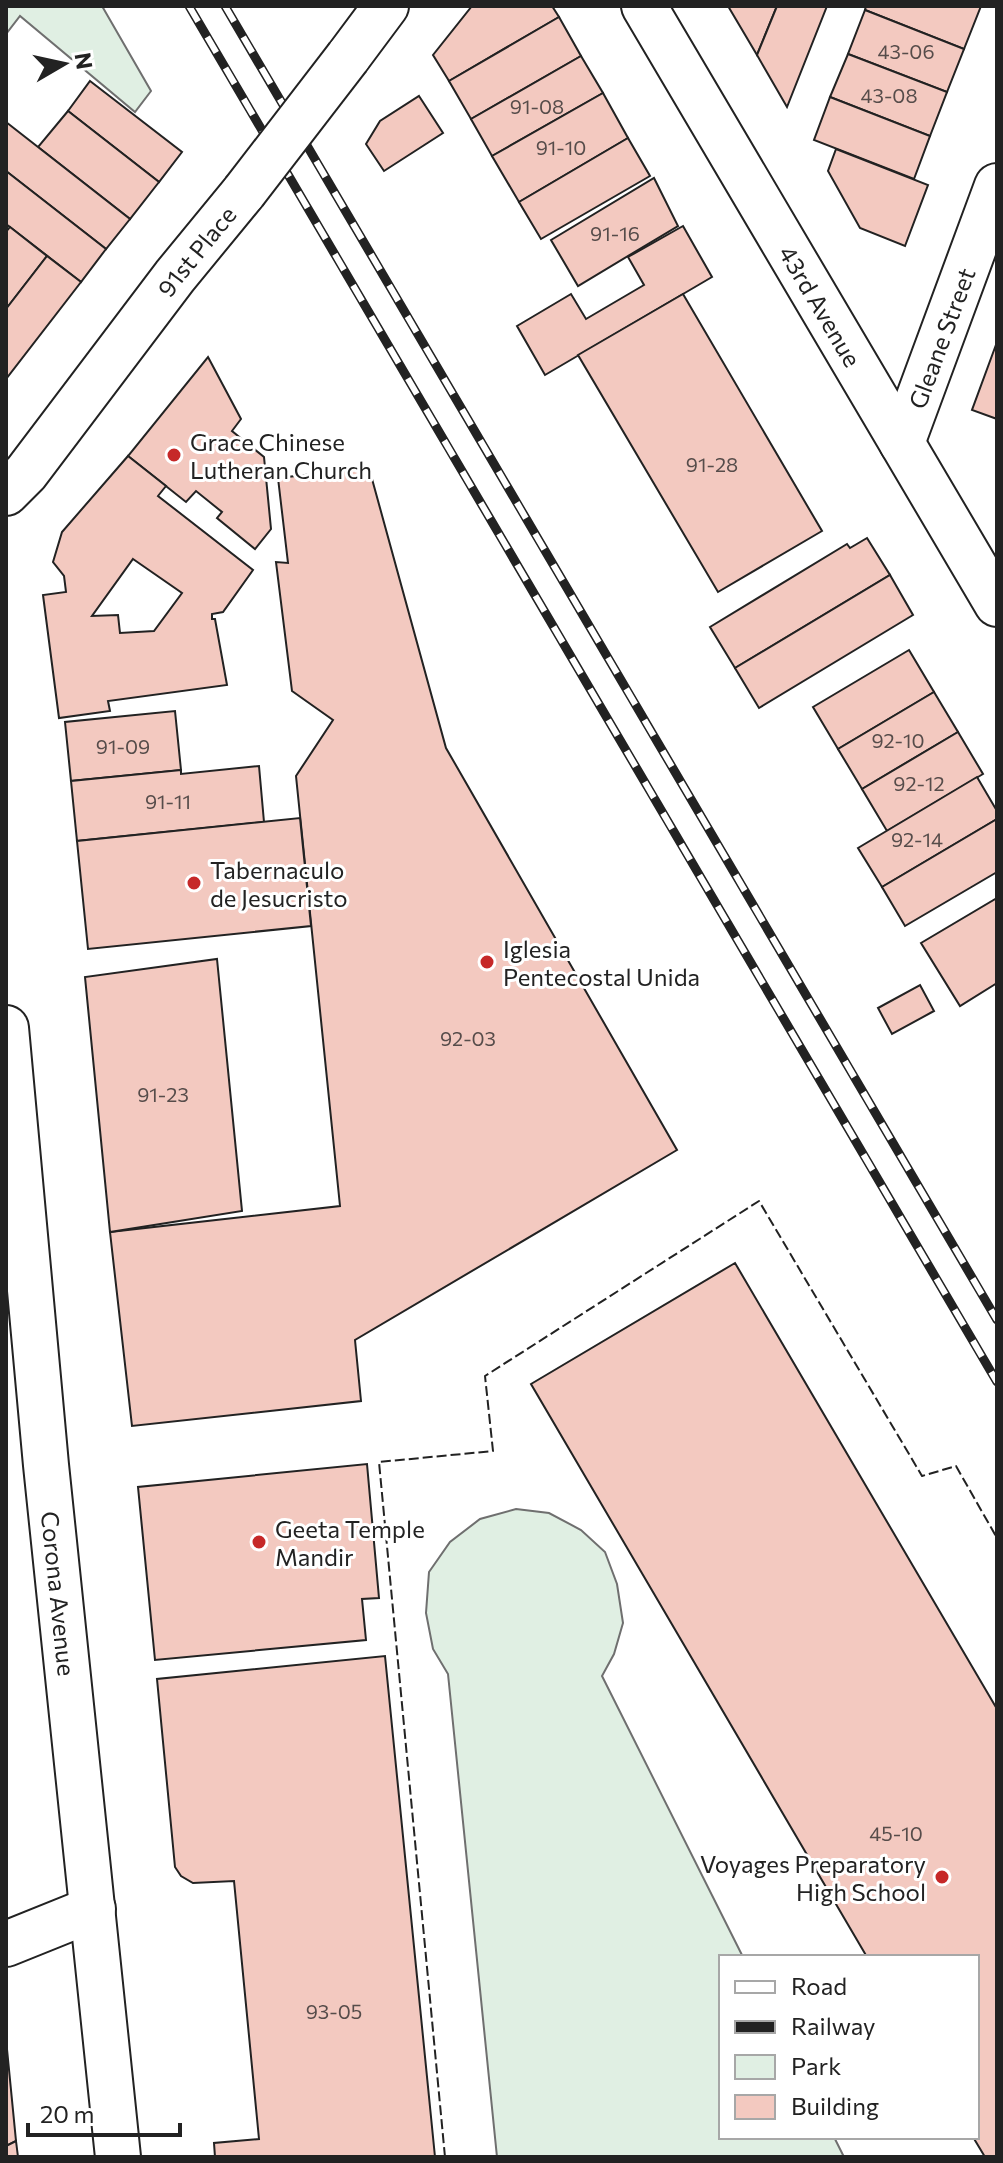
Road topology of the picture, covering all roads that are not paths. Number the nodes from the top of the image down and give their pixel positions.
1 (386, 6) edge
2 (644, 6) edge
3 (997, 186) edge
4 (902, 443) junction
5 (6, 493) edge
6 (997, 604) edge
7 (6, 1028) edge
8 (19, 1317) edge
9 (93, 1909) junction
10 (6, 1944) edge
11 (118, 2157) edge

1 - 5 street, 91st Place, bridge
2 - 4 street, 43rd Avenue
3 - 4 street, Gleane Street
4 - 6 street, 43rd Avenue
7 - 8 street, Corona Avenue
8 - 9 street, Corona Avenue
9 - 10 street
9 - 11 street, Corona Avenue

